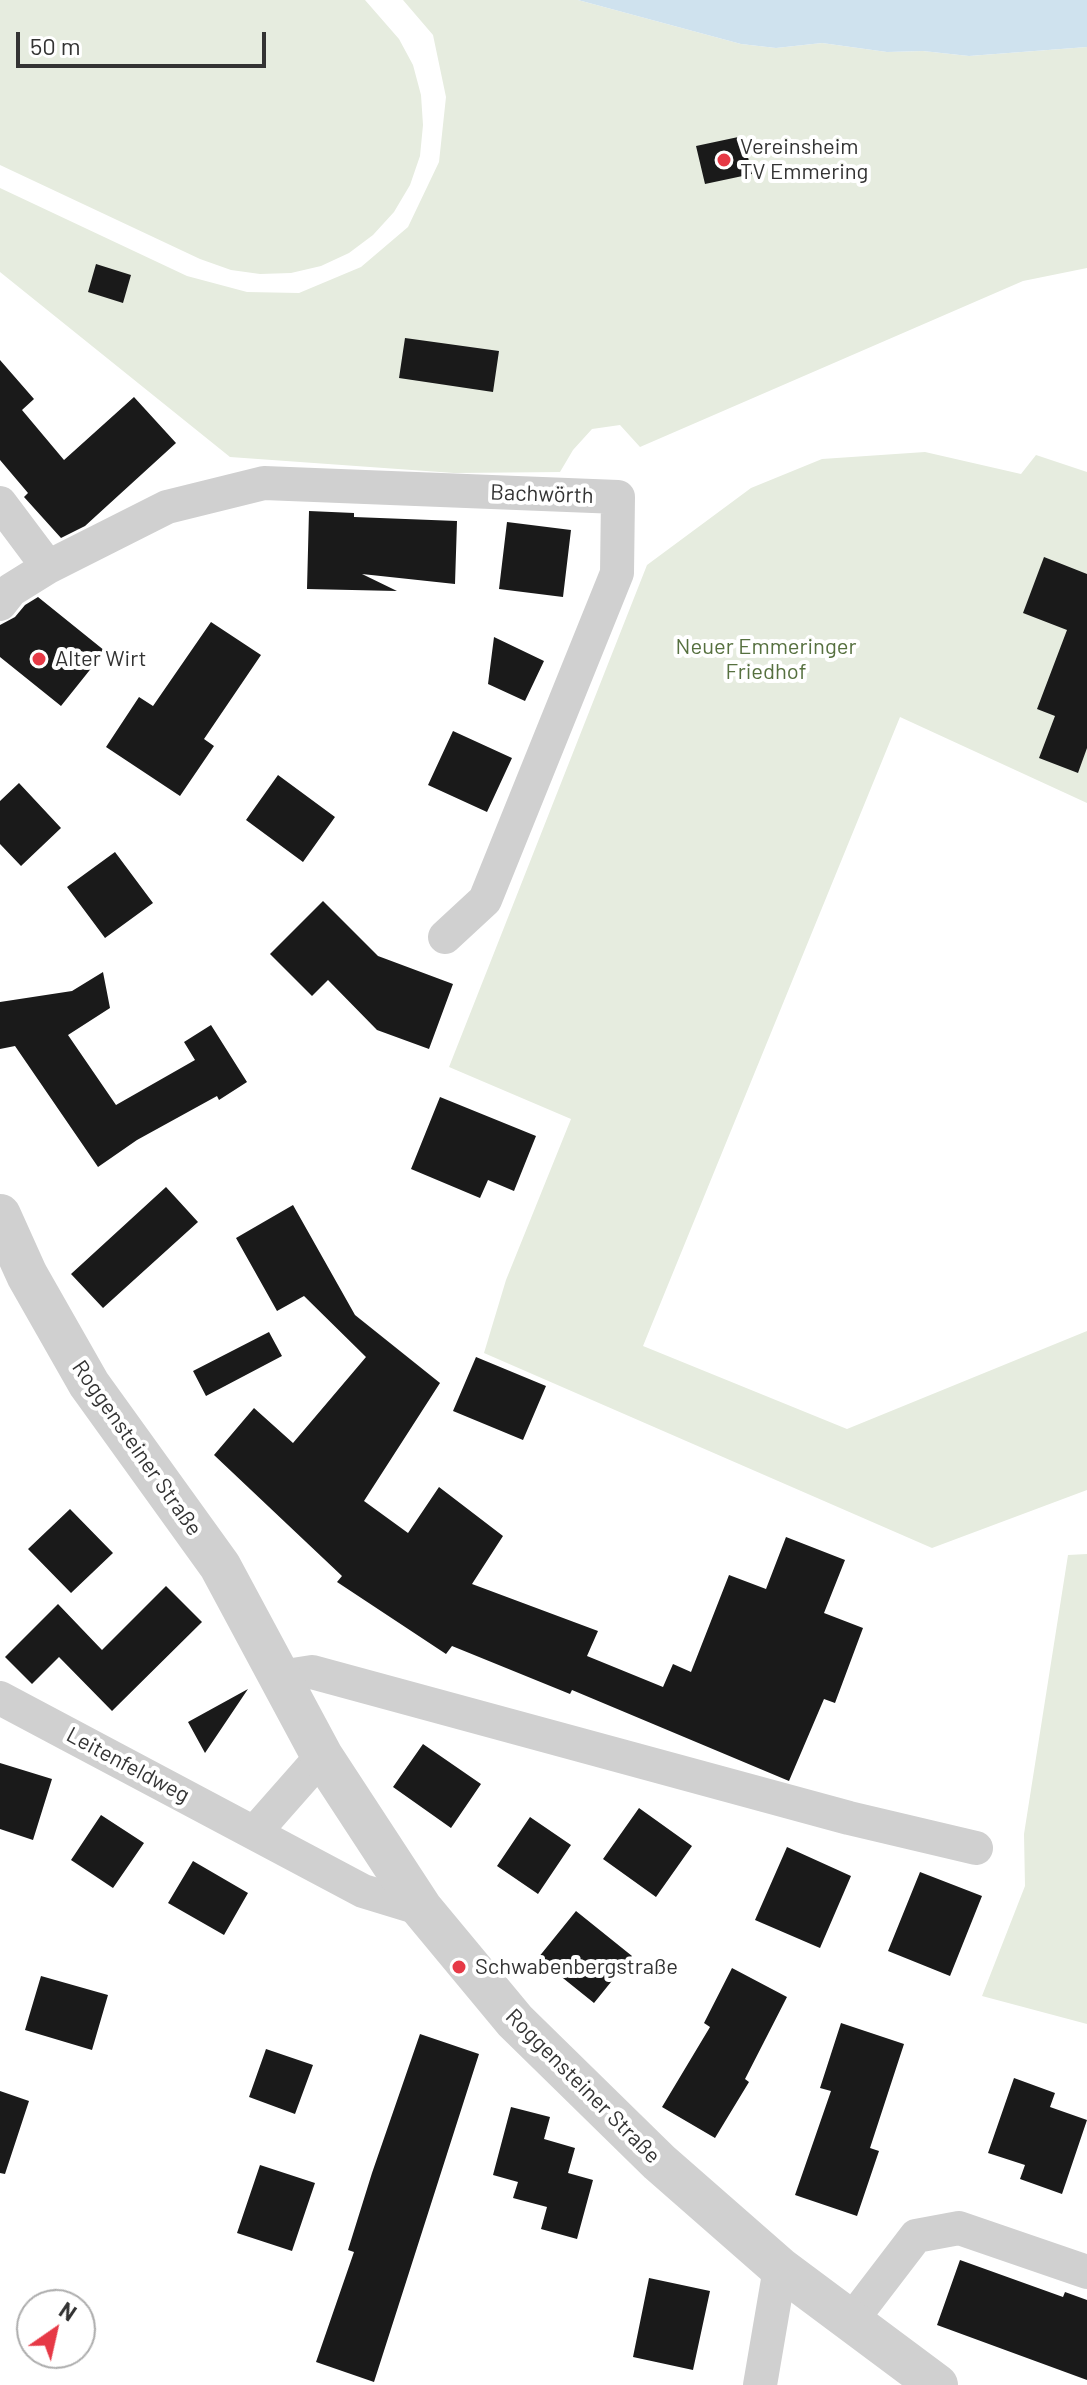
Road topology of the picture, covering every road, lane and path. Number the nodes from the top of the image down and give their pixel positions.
1 (0, 503) edge
2 (48, 567) junction
3 (0, 604) edge
4 (445, 937) dead end
5 (0, 1215) edge
6 (280, 1677) junction
7 (0, 1698) edge
8 (322, 1756) junction
9 (255, 1832) junction
10 (976, 1848) dead end
11 (422, 1909) junction
12 (780, 2268) junction
13 (1087, 2272) edge
14 (851, 2321) junction
15 (760, 2385) edge
16 (937, 2385) edge

1 - 2 street
2 - 3 street, Bachwörth
2 - 4 street, Bachwörth
5 - 6 street, Roggensteiner Straße
6 - 8 street, Roggensteiner Straße
6 - 10 street
7 - 9 street, Leitenfeldweg
8 - 9 street
8 - 11 street, Roggensteiner Straße
9 - 11 street, Leitenfeldweg
11 - 12 street, Roggensteiner Straße
12 - 14 street, Roggensteiner Straße
12 - 15 street
13 - 14 street
14 - 16 street, Roggensteiner Straße

